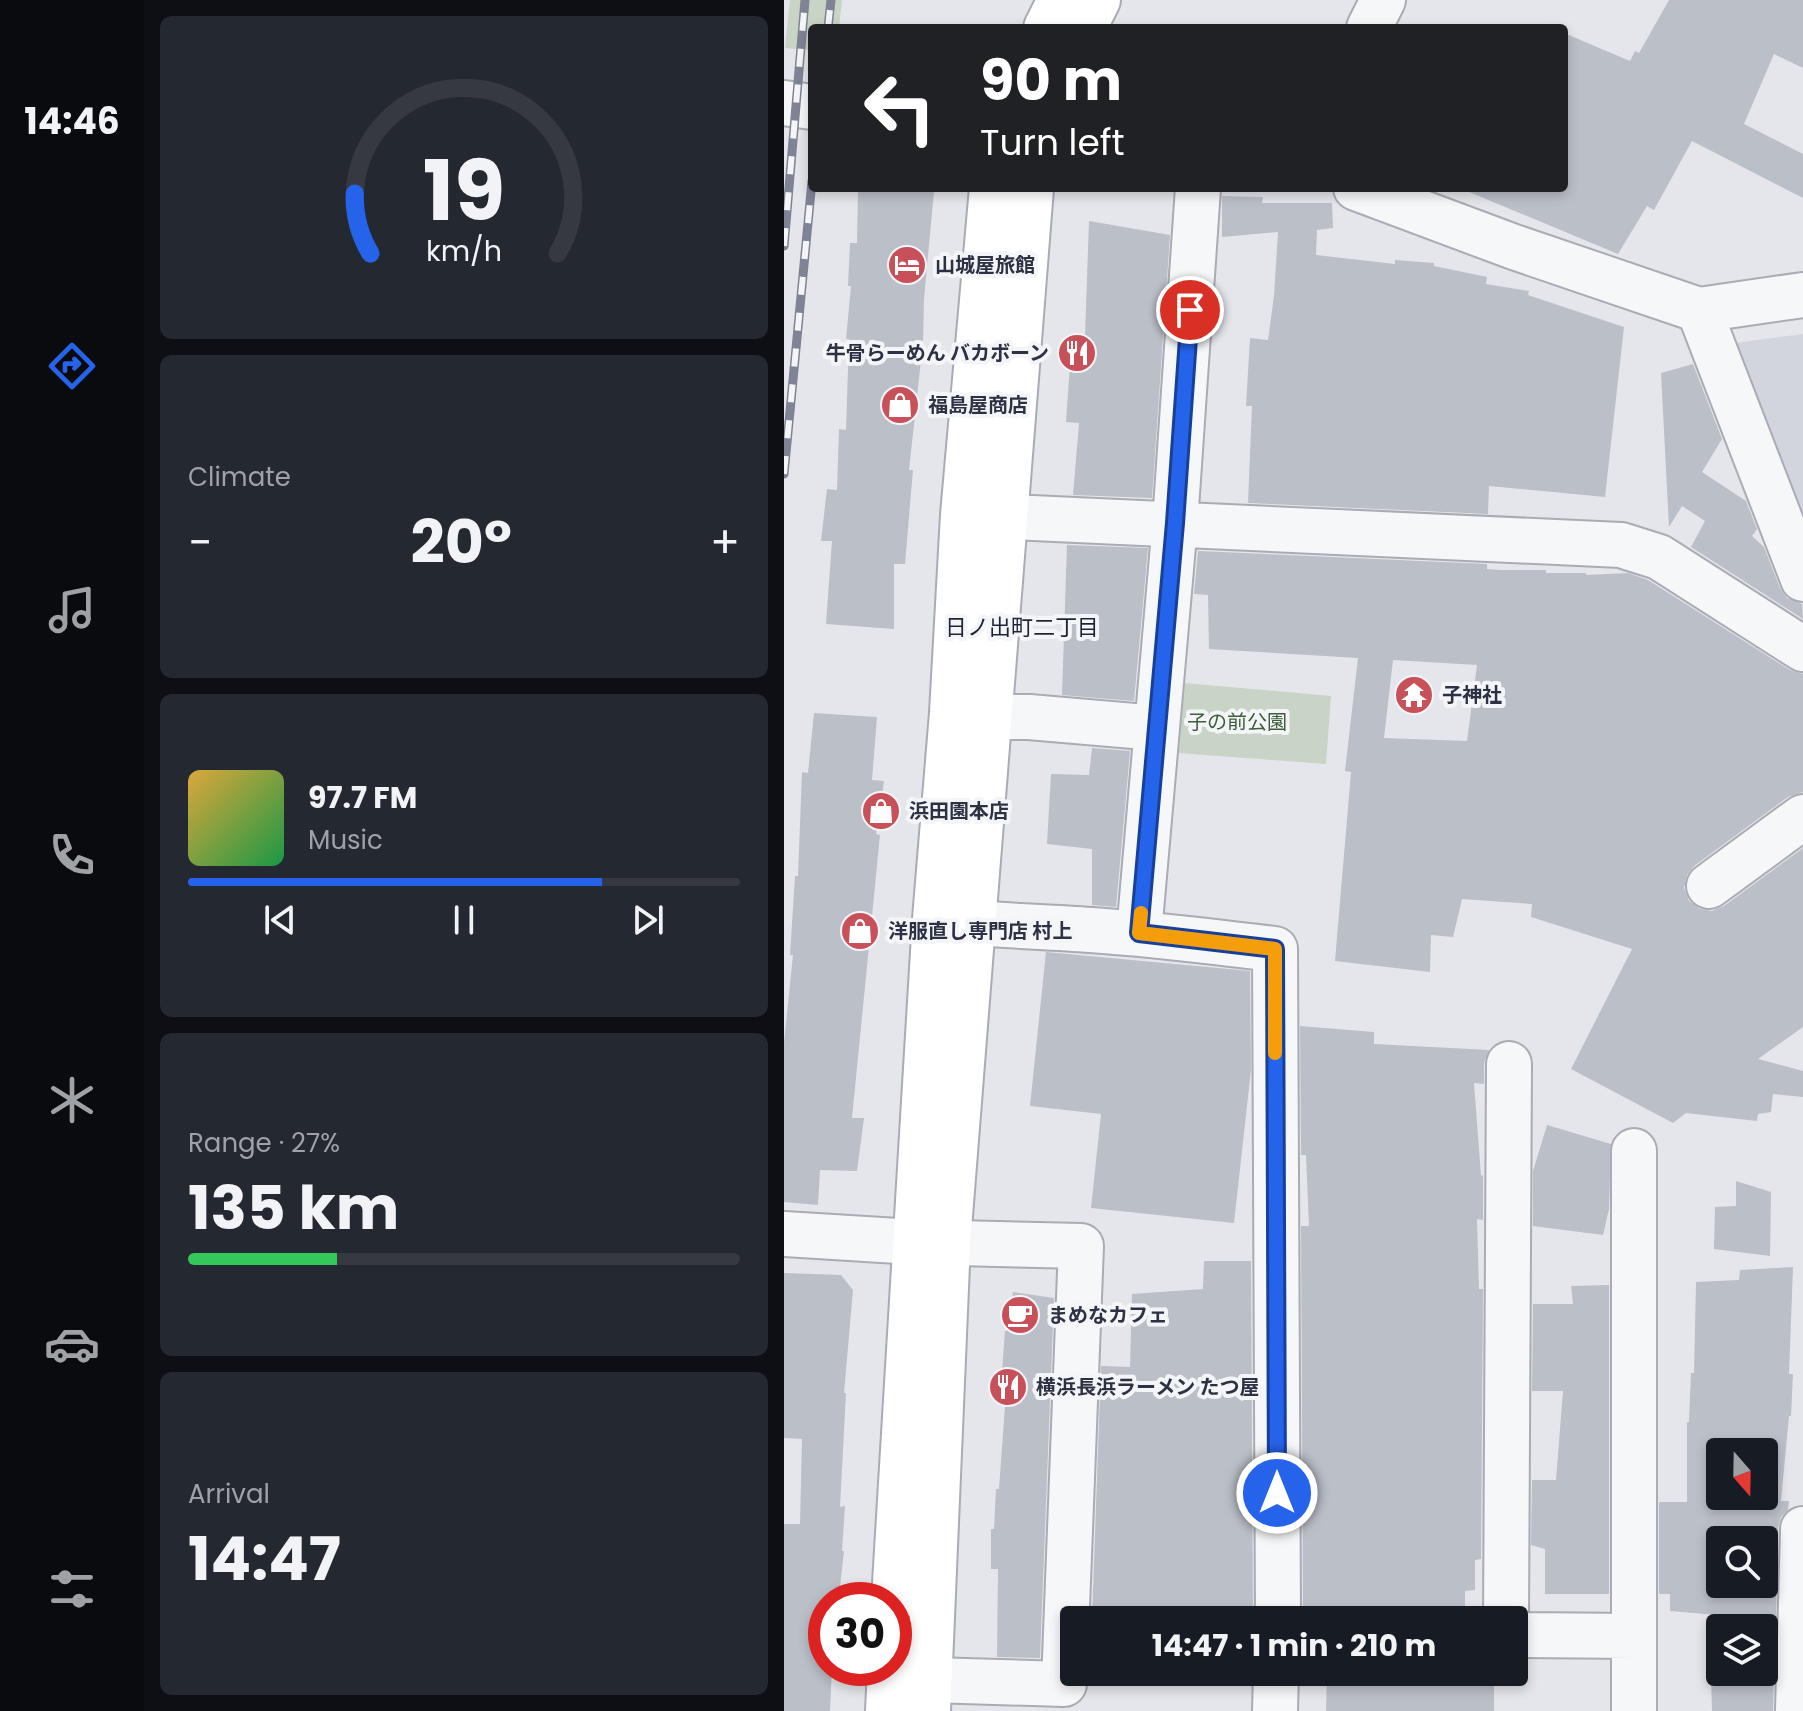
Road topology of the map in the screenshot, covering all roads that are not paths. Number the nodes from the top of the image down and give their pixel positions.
1 (1060, 0) edge
2 (1098, 0) edge
3 (1383, 0) edge
4 (1048, 24) edge
5 (1086, 24) edge
6 (1371, 24) edge
7 (784, 103) edge
8 (808, 106) edge
9 (992, 192) edge
10 (1031, 192) edge
11 (1198, 192) edge
12 (1367, 192) edge
13 (1803, 295) edge
14 (1699, 310) junction
15 (963, 515) junction
16 (1006, 518) junction
17 (1175, 523) junction
18 (1803, 579) edge
19 (1803, 649) edge
20 (989, 717) junction
21 (1157, 728) junction
22 (1803, 817) edge
23 (1709, 886) dead end
24 (954, 921) junction
25 (1139, 933) junction
26 (1509, 1064) dead end
27 (1634, 1151) dead end
28 (784, 1234) edge
29 (931, 1241) junction
30 (1803, 1529) edge
31 (896, 1582) edge
32 (1278, 1606) edge
33 (1506, 1606) edge
34 (1528, 1635) edge
35 (1633, 1636) junction
36 (916, 1686) edge
37 (1276, 1686) edge
38 (888, 1711) edge
39 (1275, 1711) edge
40 (1634, 1711) edge
41 (1798, 1711) edge

1 - 4 main road
2 - 5 main road
3 - 6 street
7 - 8 street
9 - 15 main road
10 - 16 main road
11 - 17 street
12 - 14 street
13 - 14 street
14 - 18 street
15 - 16 street
15 - 24 main road
16 - 17 street
16 - 20 main road
17 - 19 street
17 - 21 street
20 - 21 street
20 - 24 main road
21 - 25 street
22 - 23 street
24 - 25 street
24 - 29 main road
25 - 32 street
26 - 33 street
27 - 35 street
28 - 29 street
29 - 31 main road
29 - 36 main road
29 - 36 street
30 - 41 street
34 - 35 street
35 - 40 street
36 - 38 main road
37 - 39 street

